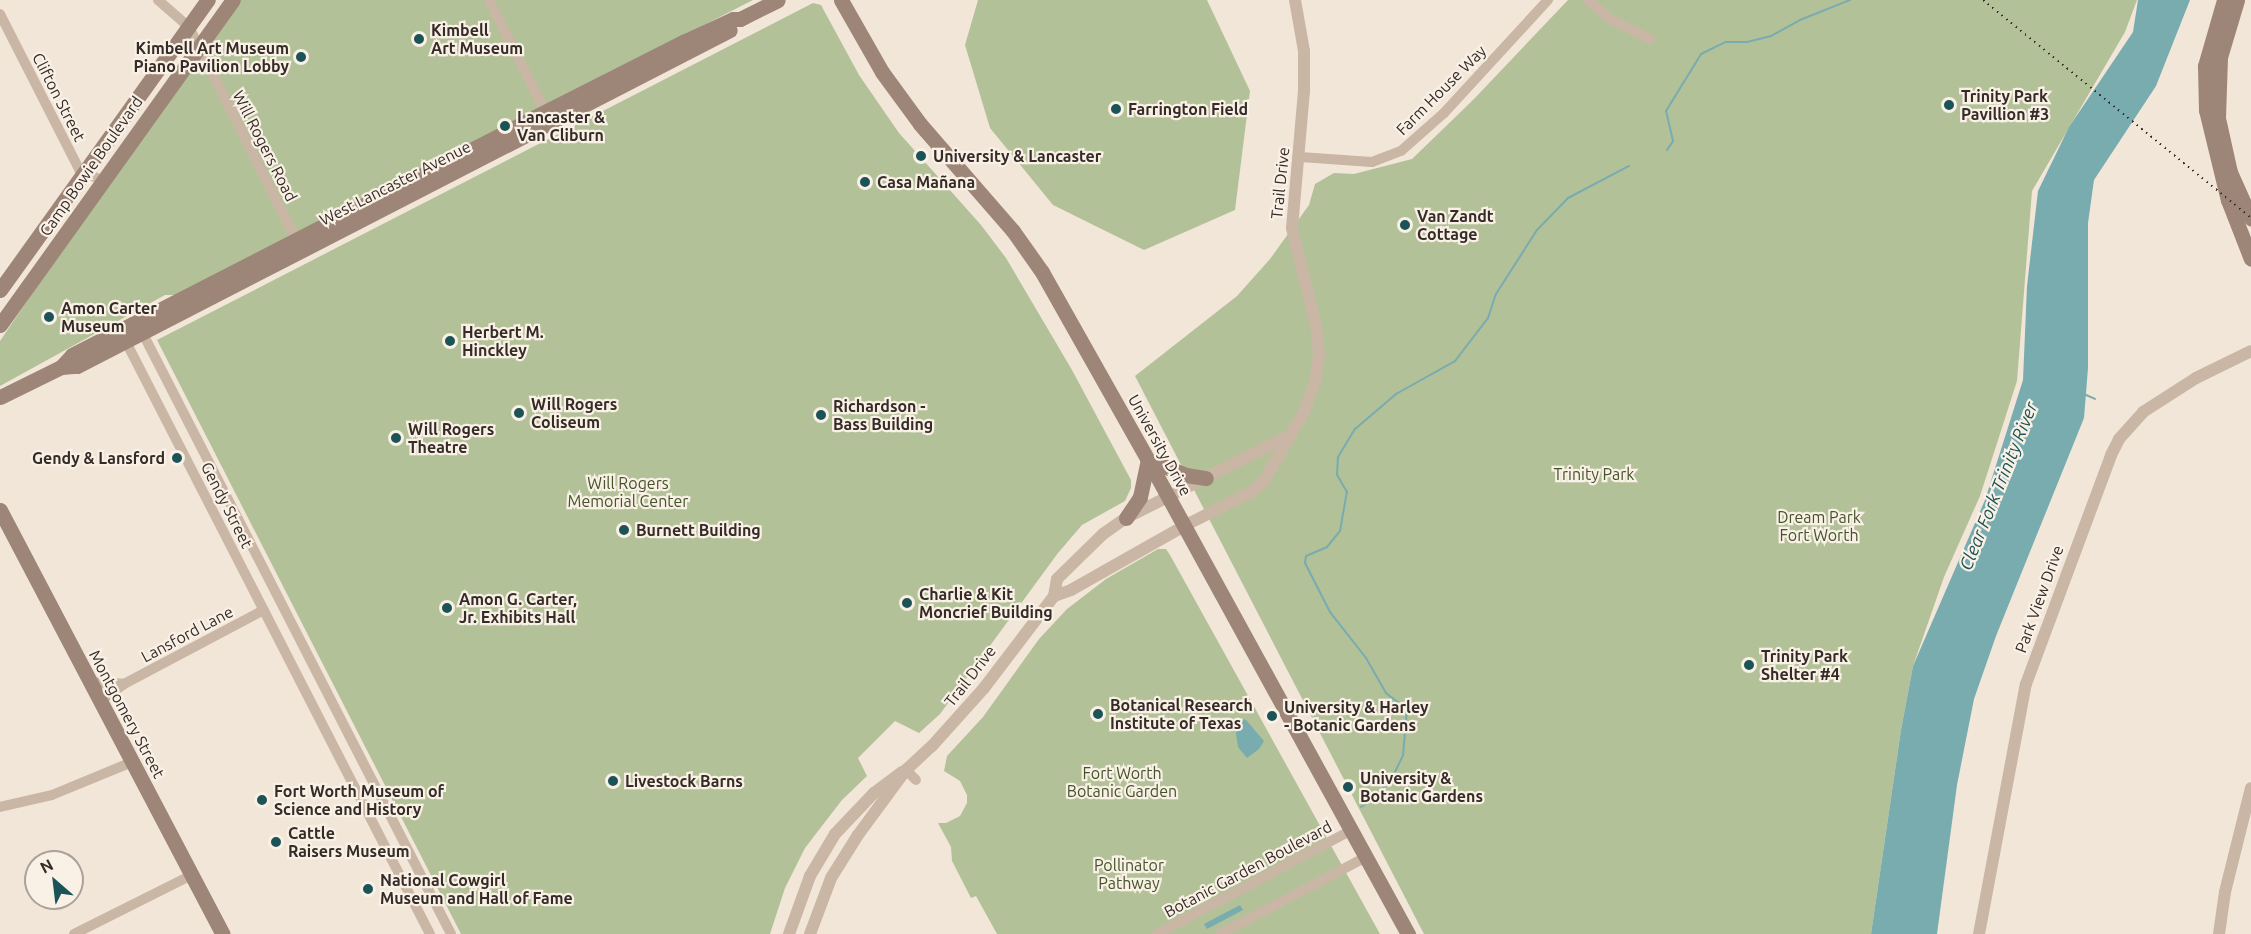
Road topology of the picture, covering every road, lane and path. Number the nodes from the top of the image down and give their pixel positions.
1 (158, 0) edge
2 (208, 0) edge
3 (233, 0) edge
4 (489, 0) edge
5 (778, 0) edge
6 (841, 0) edge
7 (1295, 0) edge
8 (1548, 0) edge
9 (1588, 0) edge
10 (2224, 0) edge
11 (2237, 0) edge
12 (0, 14) edge
13 (189, 27) junction
14 (1650, 39) dead end
15 (199, 47) junction
16 (548, 118) junction
17 (1300, 157) junction
18 (84, 173) junction
19 (104, 181) junction
20 (2251, 219) edge
21 (299, 246) junction
22 (2251, 259) edge
23 (0, 291) edge
24 (0, 325) edge
25 (139, 328) junction
26 (123, 336) junction
27 (2251, 351) edge
28 (0, 398) edge
29 (1292, 434) junction
30 (1148, 460) junction
31 (1206, 478) junction
32 (1168, 497) junction
33 (232, 508) junction
34 (0, 510) edge
35 (216, 517) junction
36 (1126, 518) junction
37 (1184, 526) junction
38 (1054, 596) junction
39 (264, 610) junction
40 (90, 682) junction
41 (124, 684) junction
42 (322, 686) junction
43 (307, 694) junction
44 (100, 701) junction
45 (132, 762) junction
46 (906, 770) junction
47 (916, 780) dead end
48 (2251, 788) edge
49 (0, 807) edge
50 (1353, 830) junction
51 (1366, 857) junction
52 (192, 875) junction
53 (74, 934) edge
54 (223, 934) edge
55 (430, 934) edge
56 (451, 934) edge
57 (789, 934) edge
58 (810, 934) edge
59 (1157, 934) edge
60 (1220, 934) edge
61 (1408, 934) edge
62 (1979, 934) edge
63 (2219, 934) edge

1 - 13 street, Will Rogers Road
2 - 13 main road, Camp Bowie Boulevard
3 - 15 main road, Camp Bowie Boulevard
4 - 16 street
5 - 16 main road, West Lancaster Avenue
6 - 30 main road, University Drive
7 - 17 street, Trail Drive
8 - 17 street, Farm House Way
9 - 14 street
10 - 22 main road
11 - 20 main road
12 - 18 street, Clifton Street
13 - 15 street, Will Rogers Road
13 - 18 main road, Camp Bowie Boulevard
15 - 19 main road, Camp Bowie Boulevard
15 - 21 street, Will Rogers Road
16 - 21 main road, West Lancaster Avenue
17 - 29 street, Trail Drive
18 - 19 street
18 - 23 main road, Camp Bowie Boulevard
19 - 24 main road, Camp Bowie Boulevard
21 - 25 main road, West Lancaster Avenue
25 - 26 main road, West Lancaster Avenue
25 - 33 street, Gendy Street
26 - 28 main road, West Lancaster Avenue
26 - 35 street, Gendy Street
27 - 62 street, Park View Drive
29 - 31 street, Trail Drive
29 - 37 street, Trail Drive
30 - 31 main road
30 - 32 main road, University Drive
30 - 36 main road
31 - 32 street, Trail Drive
32 - 36 street, Trail Drive
32 - 37 main road, University Drive
33 - 35 street
33 - 42 street, Gendy Street
34 - 40 main road, Montgomery Street
35 - 39 street, Gendy Street
36 - 38 street, Trail Drive
37 - 38 street, Trail Drive
37 - 50 main road, University Drive
38 - 46 street, Trail Drive
39 - 41 street, Lansford Lane
39 - 43 street, Gendy Street
40 - 41 street
40 - 44 main road, Montgomery Street
41 - 44 street, Lansford Lane
42 - 43 street
42 - 56 street, Gendy Street
43 - 55 street, Gendy Street
44 - 45 main road, Montgomery Street
45 - 49 street
45 - 52 main road, Montgomery Street
46 - 47 street
46 - 57 street, Trail Drive
46 - 58 street, Trail Drive
48 - 63 street
50 - 51 main road, University Drive
50 - 59 street, Botanic Garden Boulevard
51 - 60 street
51 - 61 main road, University Drive
52 - 53 street
52 - 54 main road, Montgomery Street

